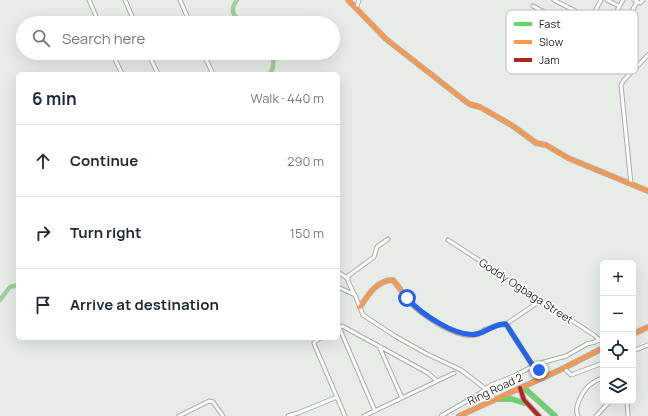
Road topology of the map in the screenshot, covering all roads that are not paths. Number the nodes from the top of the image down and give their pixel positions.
1 (89, 0) edge
2 (125, 0) edge
3 (180, 0) edge
4 (348, 0) edge
5 (359, 0) edge
6 (554, 0) edge
7 (601, 0) edge
8 (608, 0) edge
9 (623, 0) edge
10 (643, 0) edge
11 (636, 1) edge
12 (533, 6) dead end
13 (619, 6) junction
14 (356, 9) junction
15 (541, 10) edge
16 (573, 10) edge
17 (596, 10) edge
18 (617, 10) edge
19 (631, 10) edge
20 (96, 16) edge
21 (132, 16) edge
22 (187, 16) edge
23 (648, 55) edge
24 (115, 60) edge
25 (151, 60) edge
26 (206, 60) edge
27 (643, 61) junction
28 (648, 63) edge
29 (638, 66) edge
30 (121, 72) edge
31 (157, 72) edge
32 (212, 72) edge
33 (630, 74) edge
34 (631, 184) junction
35 (648, 190) edge
36 (388, 239) dead end
37 (448, 240) dead end
38 (340, 273) edge
39 (347, 278) junction
40 (340, 287) edge
41 (355, 295) junction
42 (540, 301) junction
43 (360, 306) junction
44 (506, 324) junction
45 (648, 327) edge
46 (340, 328) edge
47 (340, 332) edge
48 (636, 333) edge
49 (599, 339) joint
50 (317, 340) edge
51 (648, 345) edge
52 (378, 346) junction
53 (600, 350) edge
54 (636, 350) edge
55 (600, 364) edge
56 (535, 365) junction
57 (564, 368) junction
58 (454, 374) dead end
59 (542, 378) junction
60 (600, 380) edge
61 (437, 381) junction
62 (521, 387) junction
63 (485, 389) junction
64 (337, 397) junction
65 (402, 398) junction
66 (494, 399) junction
67 (606, 404) edge
68 (627, 404) edge
69 (527, 406) junction
70 (375, 411) junction
71 (179, 416) edge
72 (223, 416) edge
73 (288, 416) edge
74 (345, 416) edge
75 (364, 416) edge
76 (440, 416) edge
77 (459, 416) edge
78 (539, 416) edge
79 (551, 416) edge
80 (555, 416) edge
81 (578, 416) edge
82 (596, 416) edge
83 (628, 416) edge

1 - 20 street
2 - 21 street
3 - 22 street
4 - 14 street
5 - 14 street
6 - 16 street
7 - 17 street
8 - 13 street
9 - 13 street
10 - 11 street
11 - 19 street
12 - 15 street
13 - 18 street
14 - 34 street
23 - 27 street
24 - 30 street
25 - 31 street
26 - 32 street
27 - 28 street
27 - 29 street
33 - 34 street
34 - 35 street
36 - 39 street
37 - 42 street, Goddy Ogbaga Street
38 - 39 street
39 - 41 street
40 - 41 street
41 - 43 street
42 - 44 street
42 - 49 street, Goddy Ogbaga Street
43 - 44 street
43 - 63 street
44 - 56 street
45 - 48 street
46 - 52 street
47 - 70 street
49 - 56 street
50 - 64 street
51 - 54 street
52 - 61 street
52 - 65 street
53 - 57 street, Ring Road 2
55 - 57 street
56 - 59 street
56 - 63 street
57 - 59 street, Ring Road 2
58 - 61 street
59 - 62 street, Ring Road 2
60 - 81 street
61 - 65 street
62 - 66 street, Ring Road 2
62 - 69 street
62 - 79 street
62 - 80 street
63 - 66 street
63 - 76 street
64 - 73 street
64 - 74 street
65 - 70 street
66 - 69 street
66 - 77 street, Ring Road 2
67 - 82 street
68 - 83 street
69 - 78 street
70 - 75 street
71 - 72 street

